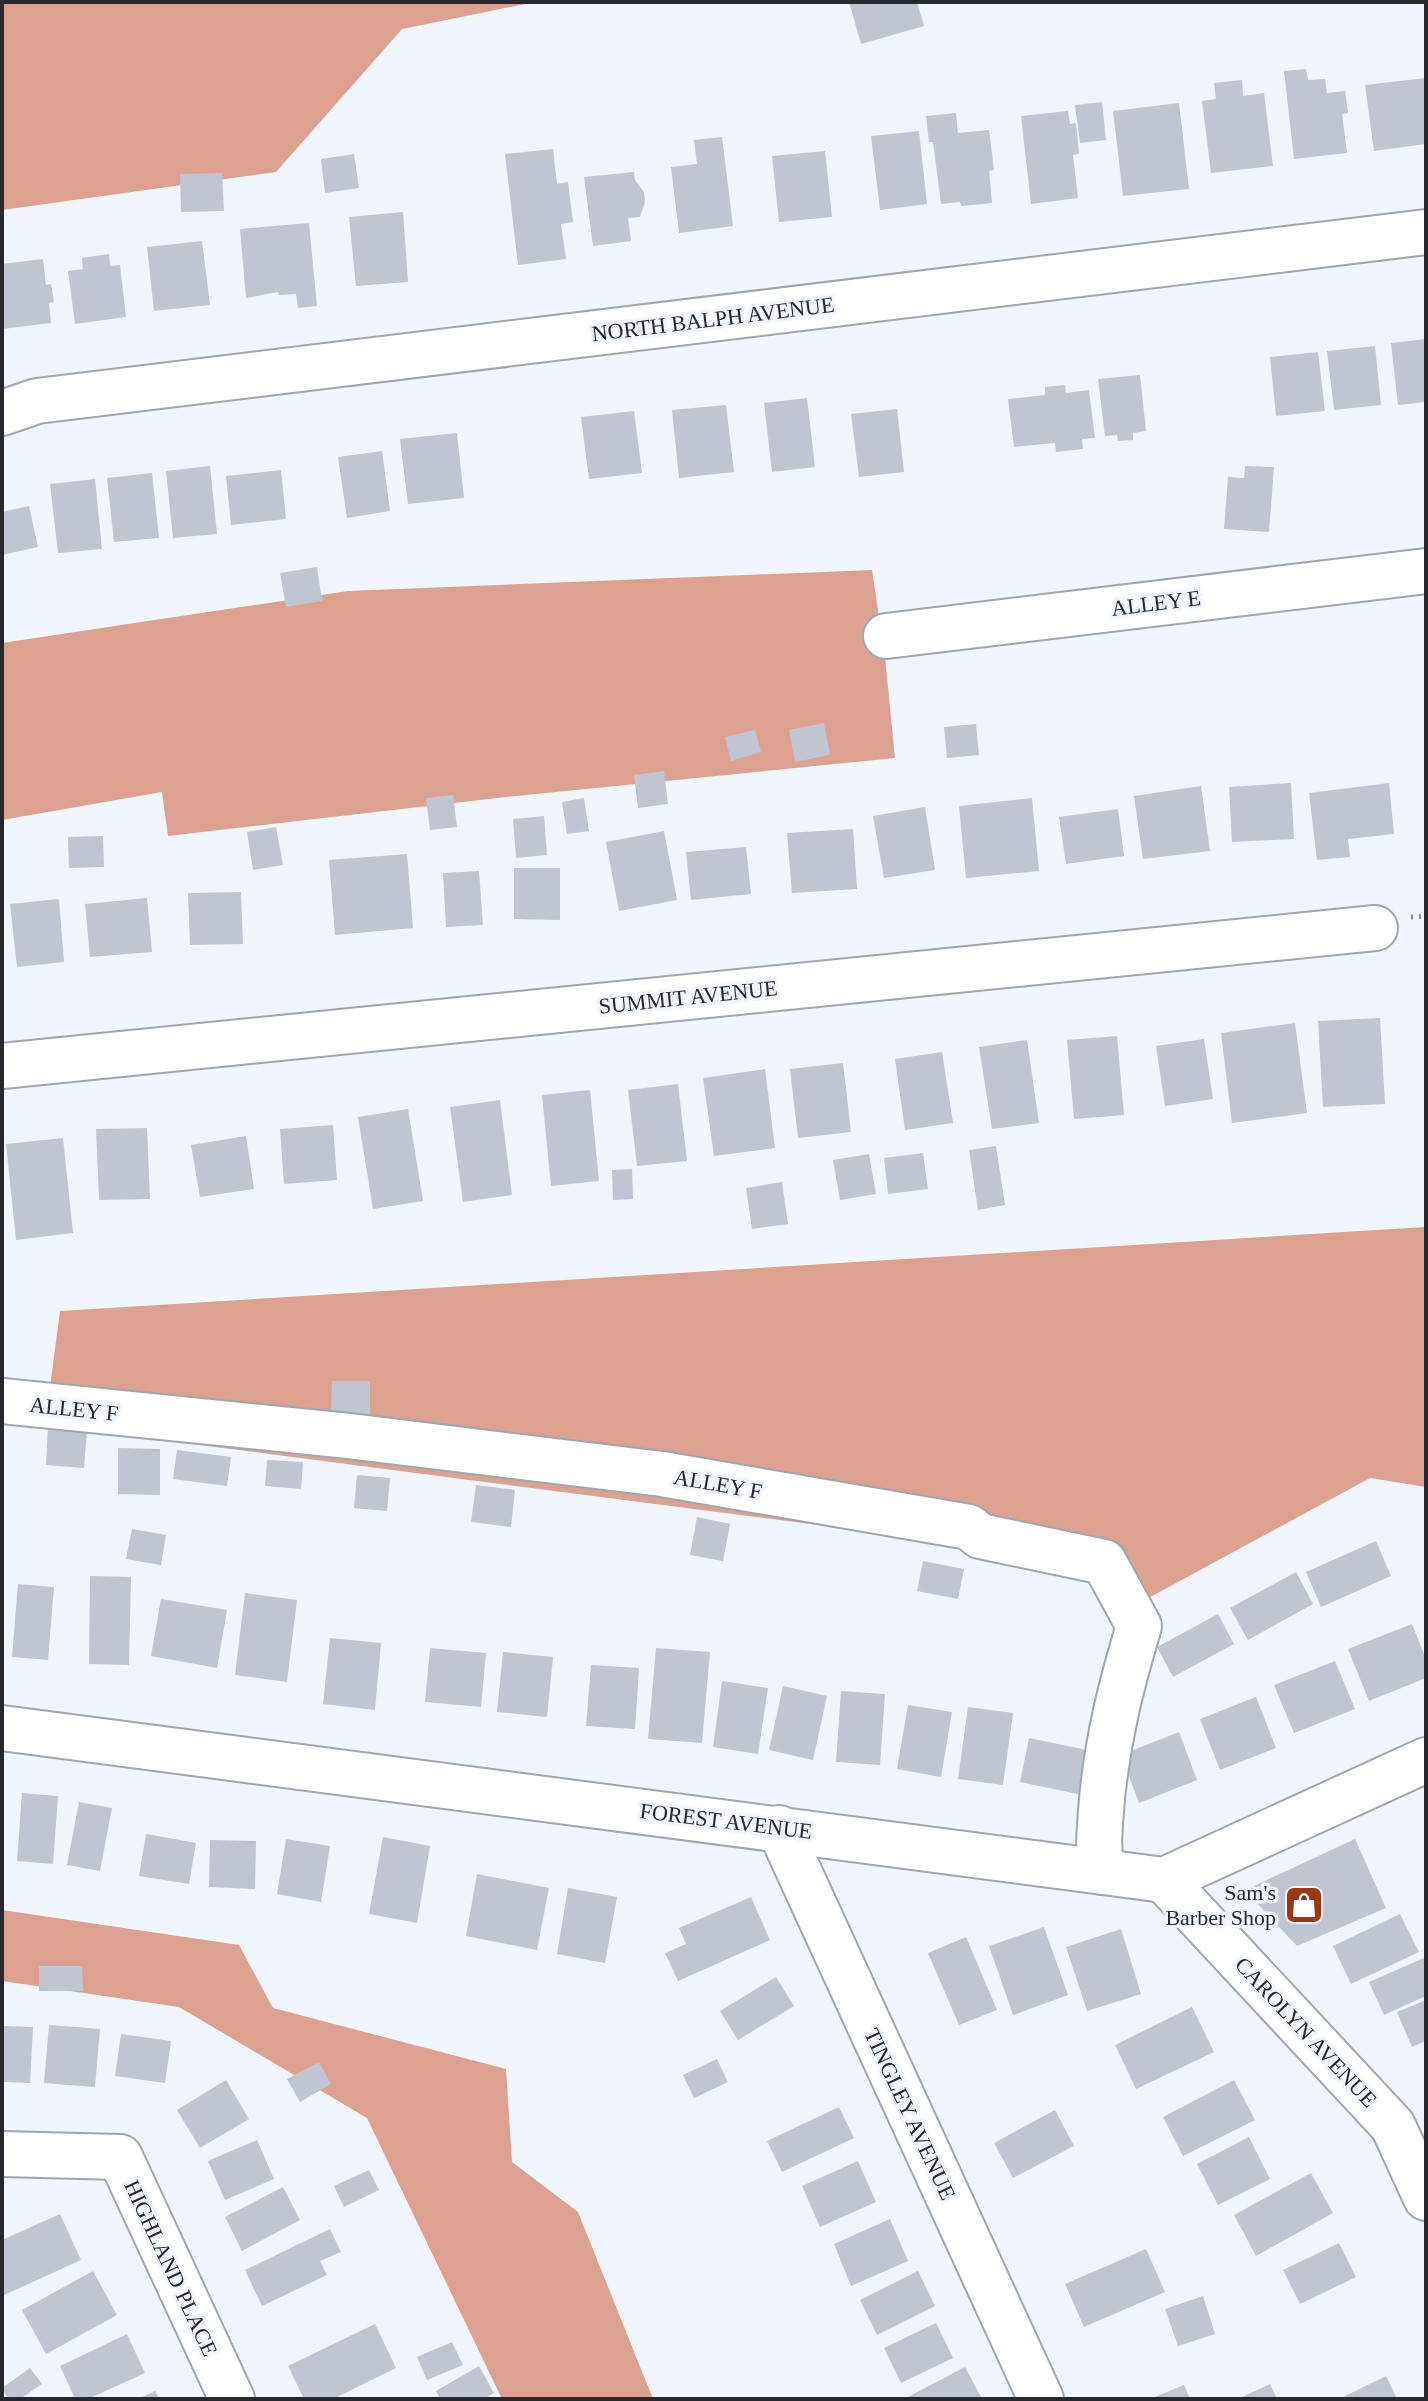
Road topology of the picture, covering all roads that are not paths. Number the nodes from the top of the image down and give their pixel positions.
1 (1426, 232) edge
2 (2, 413) edge
3 (1426, 571) edge
4 (886, 636) dead end
5 (1375, 928) dead end
6 (2, 1066) edge
7 (2, 1401) edge
8 (2, 1728) edge
9 (1426, 1760) edge
10 (779, 1828) junction
11 (1102, 1872) junction
12 (1164, 1880) junction
13 (1410, 2121) edge
14 (2, 2154) edge
15 (1426, 2198) edge
16 (232, 2399) edge
17 (1041, 2399) edge

1 - 2 street, NORTH BALPH AVENUE
3 - 4 street, ALLEY E
5 - 6 street, SUMMIT AVENUE
7 - 11 street, ALLEY F
8 - 10 street, FOREST AVENUE
9 - 12 street
10 - 11 street, FOREST AVENUE
10 - 17 street, TINGLEY AVENUE
11 - 12 street, FOREST AVENUE
12 - 13 street, CAROLYN AVENUE
13 - 15 street, CAROLYN AVENUE
14 - 16 street, HIGHLAND PLACE

